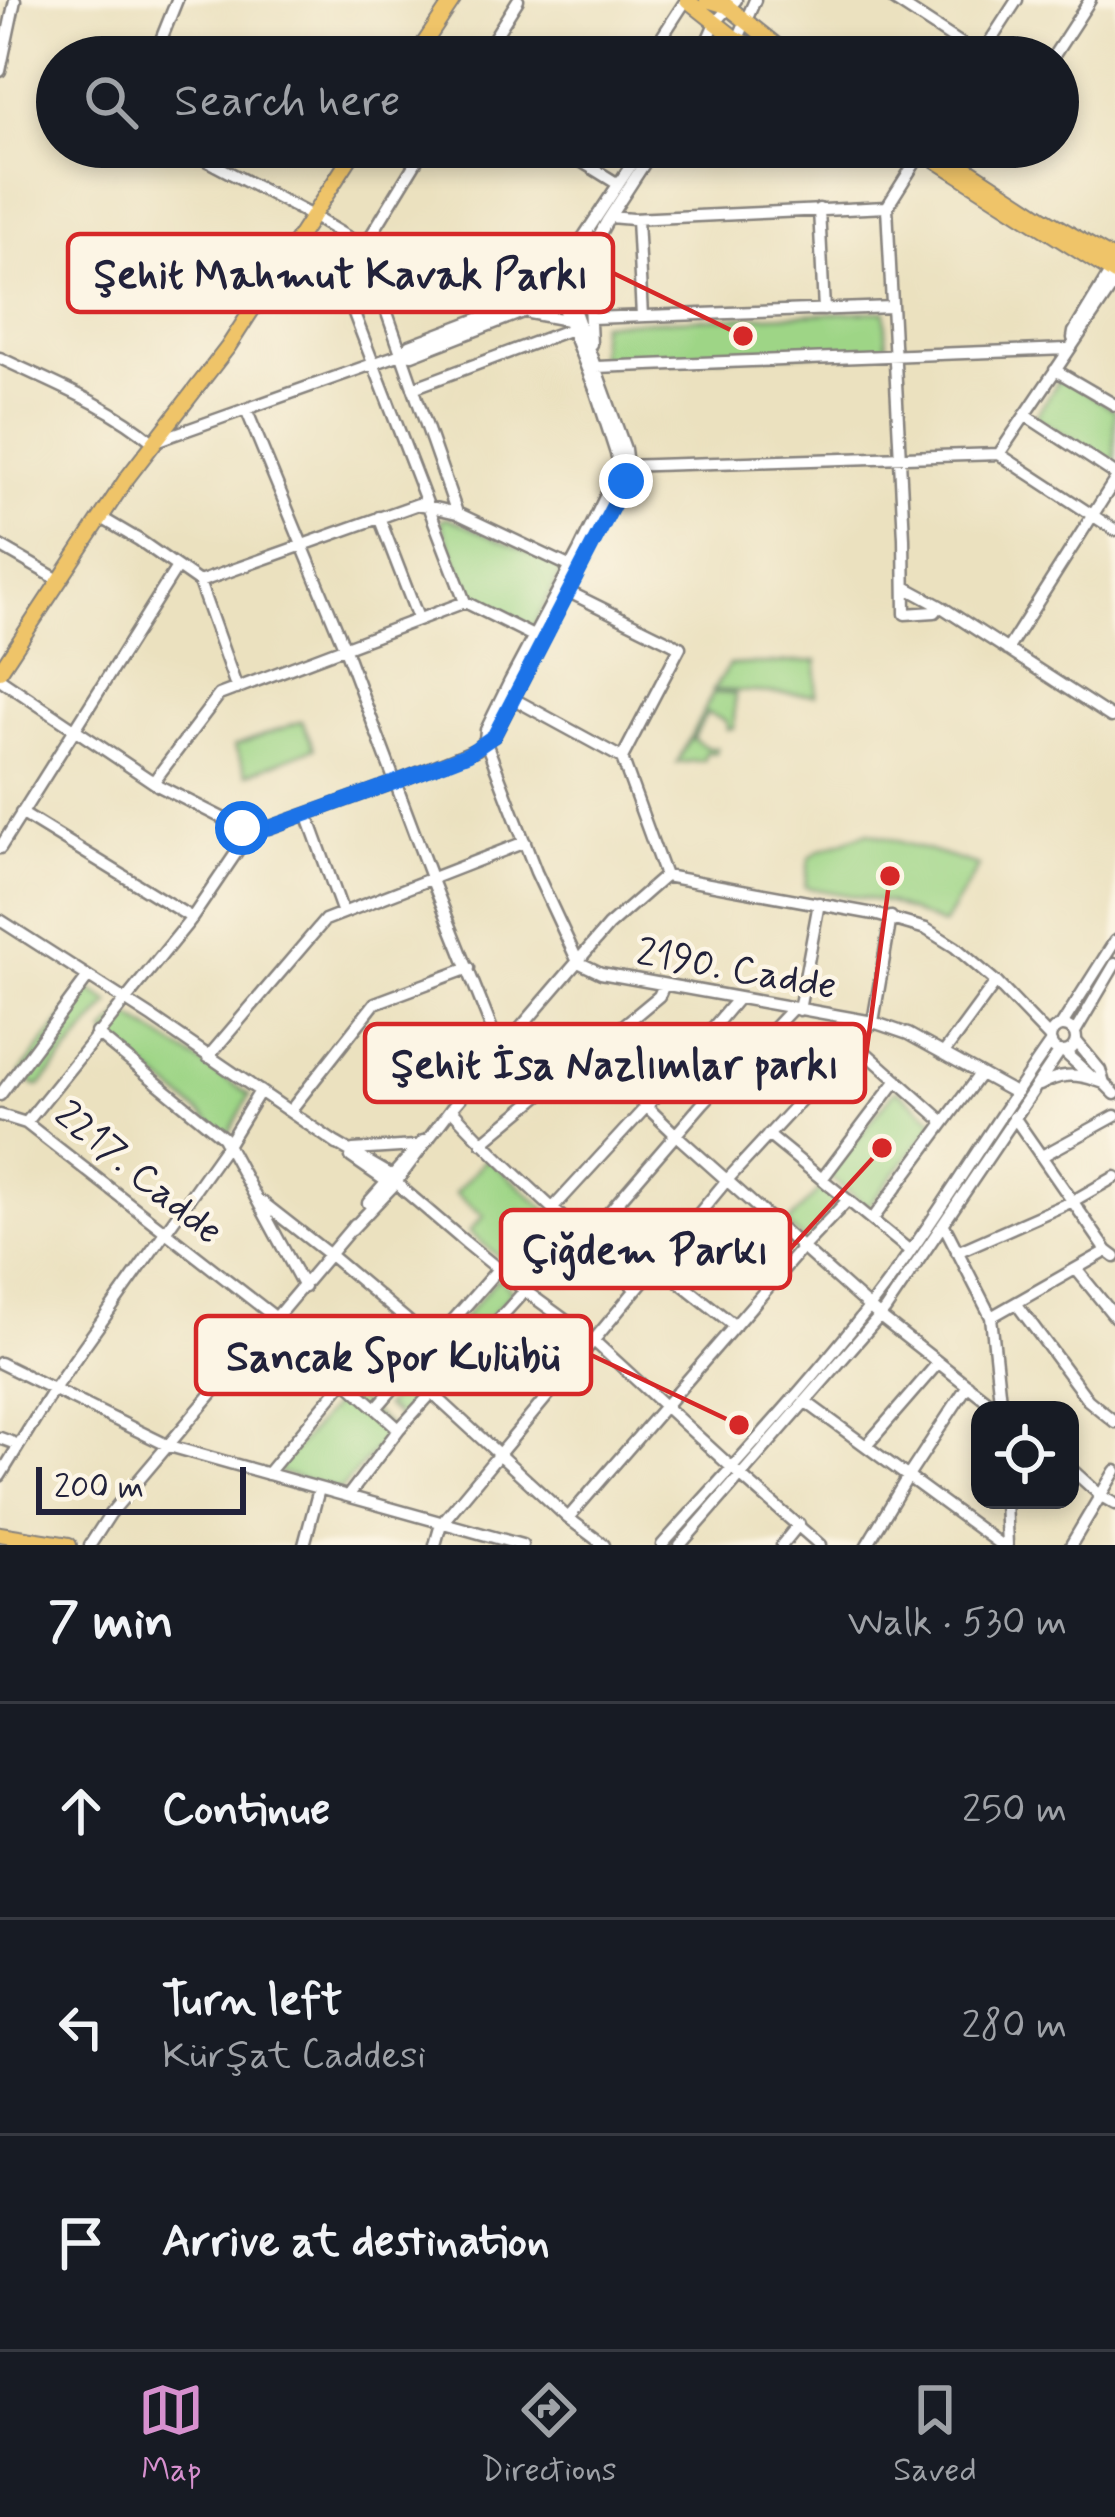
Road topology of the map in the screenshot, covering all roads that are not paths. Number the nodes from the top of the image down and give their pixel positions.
1 (15, 0) edge
2 (177, 0) edge
3 (453, 0) edge
4 (518, 0) edge
5 (686, 0) edge
6 (707, 0) edge
7 (755, 0) edge
8 (894, 0) edge
9 (1017, 0) edge
10 (1090, 0) edge
11 (732, 3) edge
12 (747, 21) junction
13 (715, 23) junction
14 (162, 36) edge
15 (429, 36) edge
16 (495, 36) edge
17 (663, 36) edge
18 (709, 36) edge
19 (732, 36) edge
20 (736, 36) edge
21 (765, 36) edge
22 (948, 36) edge
23 (994, 36) edge
24 (1067, 36) edge
25 (0, 71) edge
26 (221, 168) edge
27 (343, 168) edge
28 (412, 168) edge
29 (592, 168) edge
30 (629, 168) edge
31 (642, 168) edge
32 (911, 168) edge
33 (958, 168) edge
34 (618, 184) junction
35 (886, 207) junction
36 (819, 209) junction
37 (312, 216) junction
38 (610, 217) junction
39 (637, 219) junction
40 (295, 243) junction
41 (364, 247) junction
42 (587, 257) junction
43 (1114, 270) edge
44 (557, 278) junction
45 (563, 295) junction
46 (892, 307) junction
47 (824, 310) junction
48 (526, 312) junction
49 (642, 316) junction
50 (590, 318) junction
51 (569, 324) junction
52 (1070, 345) junction
53 (401, 354) junction
54 (895, 355) junction
55 (0, 358) edge
56 (593, 360) junction
57 (374, 364) junction
58 (1055, 370) junction
59 (413, 388) junction
60 (1115, 405) edge
61 (246, 409) junction
62 (1025, 415) junction
63 (153, 442) junction
64 (999, 454) junction
65 (900, 456) junction
66 (624, 466) junction
67 (1115, 477) edge
68 (429, 505) junction
69 (457, 513) junction
70 (1093, 515) junction
71 (100, 517) junction
72 (379, 517) junction
73 (1115, 530) edge
74 (0, 546) edge
75 (304, 546) junction
76 (177, 567) junction
77 (571, 567) junction
78 (59, 580) junction
79 (199, 582) junction
80 (905, 587) junction
81 (568, 592) junction
82 (465, 602) junction
83 (940, 606) junction
84 (418, 618) junction
85 (533, 636) junction
86 (345, 649) junction
87 (1007, 650) junction
88 (0, 675) edge
89 (236, 689) junction
90 (512, 698) junction
91 (1114, 717) edge
92 (74, 731) junction
93 (485, 740) junction
94 (622, 758) junction
95 (154, 781) junction
96 (396, 782) junction
97 (21, 813) junction
98 (307, 814) junction
99 (253, 828) junction
100 (525, 842) junction
101 (0, 848) edge
102 (665, 876) junction
103 (432, 880) junction
104 (819, 903) junction
105 (343, 913) junction
106 (891, 917) junction
107 (192, 918) junction
108 (0, 920) edge
109 (1115, 941) edge
110 (578, 962) junction
111 (1115, 964) edge
112 (469, 968) junction
113 (88, 977) junction
114 (996, 982) junction
115 (664, 985) junction
116 (738, 998) junction
117 (123, 1000) junction
118 (796, 1009) junction
119 (873, 1022) junction
120 (96, 1033) junction
121 (1076, 1037) junction
122 (1057, 1039) junction
123 (855, 1042) junction
124 (501, 1052) junction
125 (592, 1054) junction
126 (943, 1054) junction
127 (208, 1057) junction
128 (1115, 1070) edge
129 (980, 1074) junction
130 (1100, 1078) junction
131 (4, 1079) edge
132 (898, 1081) junction
133 (1032, 1090) junction
134 (260, 1091) junction
135 (1015, 1094) junction
136 (1115, 1094) edge
137 (0, 1095) edge
138 (646, 1107) junction
139 (451, 1109) junction
140 (290, 1111) junction
141 (0, 1115) edge
142 (1115, 1115) edge
143 (1014, 1117) junction
144 (944, 1122) junction
145 (26, 1123) junction
146 (433, 1133) junction
147 (676, 1135) junction
148 (768, 1135) junction
149 (336, 1143) junction
150 (482, 1143) junction
151 (227, 1145) junction
152 (415, 1146) junction
153 (350, 1150) junction
154 (1042, 1156) junction
155 (822, 1179) junction
156 (727, 1180) junction
157 (394, 1182) junction
158 (1112, 1182) edge
159 (258, 1199) junction
160 (848, 1200) junction
161 (1073, 1201) junction
162 (554, 1207) junction
163 (872, 1220) junction
164 (944, 1226) junction
165 (164, 1230) junction
166 (583, 1235) junction
167 (803, 1247) junction
168 (910, 1251) junction
169 (957, 1252) junction
170 (1111, 1254) edge
171 (331, 1256) junction
172 (658, 1264) junction
173 (498, 1269) junction
174 (1076, 1269) junction
175 (304, 1287) junction
176 (524, 1290) junction
177 (635, 1290) junction
178 (1016, 1303) junction
179 (875, 1311) junction
180 (991, 1317) junction
181 (1115, 1317) edge
182 (276, 1318) junction
183 (735, 1326) junction
184 (594, 1341) junction
185 (434, 1342) junction
186 (0, 1363) edge
187 (938, 1363) junction
188 (459, 1364) junction
189 (346, 1379) junction
190 (968, 1385) junction
191 (53, 1390) junction
192 (432, 1393) junction
193 (988, 1401) edge
194 (999, 1401) edge
195 (806, 1402) junction
196 (666, 1406) junction
197 (376, 1407) junction
198 (1115, 1422) edge
199 (399, 1429) junction
200 (0, 1438) edge
201 (19, 1444) junction
202 (169, 1446) junction
203 (866, 1446) junction
204 (498, 1454) junction
205 (737, 1471) junction
206 (1115, 1471) edge
207 (267, 1474) junction
208 (0, 1476) edge
209 (1079, 1476) edge
210 (907, 1478) junction
211 (319, 1489) junction
212 (347, 1496) junction
213 (1101, 1496) junction
214 (1115, 1504) edge
215 (1004, 1509) edge
216 (568, 1518) junction
217 (441, 1524) junction
218 (799, 1524) junction
219 (0, 1534) edge
220 (1000, 1544) edge
221 (69, 1545) edge
222 (90, 1545) edge
223 (304, 1545) edge
224 (436, 1545) edge
225 (522, 1545) edge
226 (604, 1545) edge
227 (662, 1545) edge
228 (680, 1545) edge
229 (782, 1545) edge
230 (820, 1545) edge
231 (867, 1545) edge
232 (1071, 1545) edge

1 - 25 street
2 - 14 street
3 - 15 main road
4 - 16 street
5 - 13 main road
5 - 17 street
6 - 11 main road
7 - 12 street
8 - 22 street
9 - 23 street
10 - 24 street
11 - 12 main road
11 - 13 street
12 - 20 street
12 - 21 main road
13 - 18 street
13 - 19 main road
26 - 37 street
27 - 37 main road
28 - 41 street
29 - 34 street
30 - 34 street
31 - 38 street
32 - 35 street
33 - 43 main road
34 - 44 street
35 - 36 street
35 - 46 street
36 - 39 street
36 - 47 street
37 - 40 main road
37 - 41 street
38 - 39 street
38 - 42 street
39 - 49 street
40 - 57 street
40 - 63 main road
41 - 53 street
42 - 45 street
42 - 50 street
43 - 52 street
44 - 45 street
44 - 53 street
45 - 48 street
45 - 51 street
45 - 56 street
46 - 47 street
46 - 54 street
47 - 49 street
48 - 51 street
48 - 53 street
49 - 50 street
50 - 56 street
51 - 59 street
51 - 66 street
52 - 54 street
52 - 58 street
53 - 57 street
53 - 59 street
54 - 56 street
54 - 65 street
55 - 63 street
56 - 66 street
57 - 61 street
57 - 68 street
58 - 60 street
58 - 62 street
59 - 69 street
61 - 63 street
61 - 75 street
62 - 64 street
62 - 67 street
63 - 71 main road
64 - 65 street
64 - 70 street
65 - 66 street
65 - 80 street
66 - 77 street
66 - 81 street
67 - 70 street
68 - 69 street
68 - 72 street
68 - 82 street
69 - 77 street
70 - 73 street
70 - 87 street
71 - 76 street
71 - 78 main road
72 - 75 street
72 - 84 street
74 - 78 street
75 - 79 street
75 - 86 street
76 - 79 street
76 - 92 street
77 - 85 street
78 - 88 main road
79 - 89 street
80 - 83 street
80 - 83 street
81 - 90 street
81 - 94 street
82 - 84 street
82 - 85 street
83 - 87 street
84 - 86 street
85 - 93 street
86 - 89 street
86 - 96 street
87 - 91 street
88 - 92 street
89 - 95 street
90 - 93 street
90 - 94 street
92 - 95 street
92 - 97 street
93 - 96 street
93 - 100 street
94 - 102 street
95 - 99 street
96 - 98 street
96 - 103 street
97 - 101 street
97 - 107 street
98 - 99 street
98 - 105 street
99 - 107 street, 2217. Cadde
100 - 103 street
100 - 110 street
102 - 104 street
102 - 110 street
103 - 105 street
103 - 112 street
104 - 106 street
104 - 118 street
105 - 127 street
106 - 114 street
106 - 119 street
107 - 117 street, 2217. Cadde
108 - 113 street
109 - 122 street
110 - 115 street, 2190. Cadde
110 - 124 street
111 - 121 street
112 - 124 street
112 - 140 street
113 - 117 street
113 - 131 street
114 - 122 street
114 - 126 street
115 - 116 street, 2190. Cadde
115 - 125 street
116 - 118 street, 2190. Cadde
116 - 138 street
117 - 120 street, 2217. Cadde
117 - 127 street
118 - 119 street, 2190. Cadde
118 - 147 street
119 - 123 street
119 - 126 street, 2190. Cadde
120 - 145 street, 2217. Cadde
120 - 151 street
121 - 122 street
121 - 122 street
121 - 130 street
122 - 130 street
122 - 133 street
122 - 135 street
123 - 132 street
123 - 148 street
124 - 139 street
125 - 138 street
125 - 150 street
126 - 129 street, 2190. Cadde
127 - 134 street
128 - 130 street
129 - 135 street, 2190. Cadde
129 - 144 street
130 - 133 street
130 - 136 street
131 - 137 street
132 - 144 street
132 - 155 street
133 - 143 street
134 - 140 street
134 - 151 street
135 - 168 street
138 - 147 street
138 - 162 street
139 - 146 street
139 - 150 street
140 - 149 street
141 - 145 street
142 - 154 street
143 - 154 street
143 - 164 street
144 - 163 street
145 - 165 street, 2217. Cadde
146 - 152 street
146 - 157 street
147 - 156 street
147 - 166 street
148 - 155 street
148 - 156 street
149 - 153 street
149 - 157 street
150 - 162 street
151 - 159 street
151 - 165 street
152 - 153 street
152 - 157 street
153 - 157 street
154 - 161 street
155 - 160 street
156 - 167 street
156 - 172 street
157 - 171 street
157 - 173 street
158 - 161 street
159 - 171 street
159 - 175 street
160 - 163 street
160 - 167 street
161 - 169 street
161 - 170 street
162 - 166 street
163 - 168 street
164 - 169 street
164 - 179 street
165 - 182 street, 2217. Cadde
165 - 191 street
166 - 176 street
166 - 177 street
167 - 179 street
167 - 183 street
168 - 179 street
169 - 180 street
170 - 174 street
171 - 175 street
171 - 185 street
172 - 177 street
172 - 183 street
173 - 176 street
173 - 185 street
174 - 178 street
174 - 181 street
175 - 182 street
176 - 184 street
176 - 188 street
177 - 184 street
178 - 180 street
178 - 198 street
179 - 187 street
179 - 195 street
179 - 205 street
180 - 194 street
182 - 189 street, 2217. Cadde
182 - 202 street
183 - 196 street
184 - 196 street
184 - 204 street
185 - 188 street
185 - 197 street
186 - 191 street
187 - 190 street
187 - 203 street
188 - 192 street
189 - 197 street, 2217. Cadde
189 - 207 street
190 - 193 street
190 - 210 street
191 - 201 street
191 - 202 street
192 - 199 street
192 - 204 street
195 - 203 street
195 - 205 street
196 - 205 street
196 - 216 street
197 - 199 street, 2217. Cadde
199 - 212 street
200 - 201 street
201 - 208 street
202 - 207 street
202 - 222 street
203 - 210 street
204 - 216 street
204 - 217 street
205 - 218 street
205 - 227 street
205 - 228 street
206 - 213 street
207 - 211 street
209 - 213 street
210 - 220 street
210 - 231 street
211 - 212 street
211 - 223 street
212 - 217 street
213 - 214 street
213 - 232 street
215 - 220 street
216 - 226 street
217 - 224 street
217 - 225 street
218 - 229 street
218 - 230 street
219 - 221 main road

